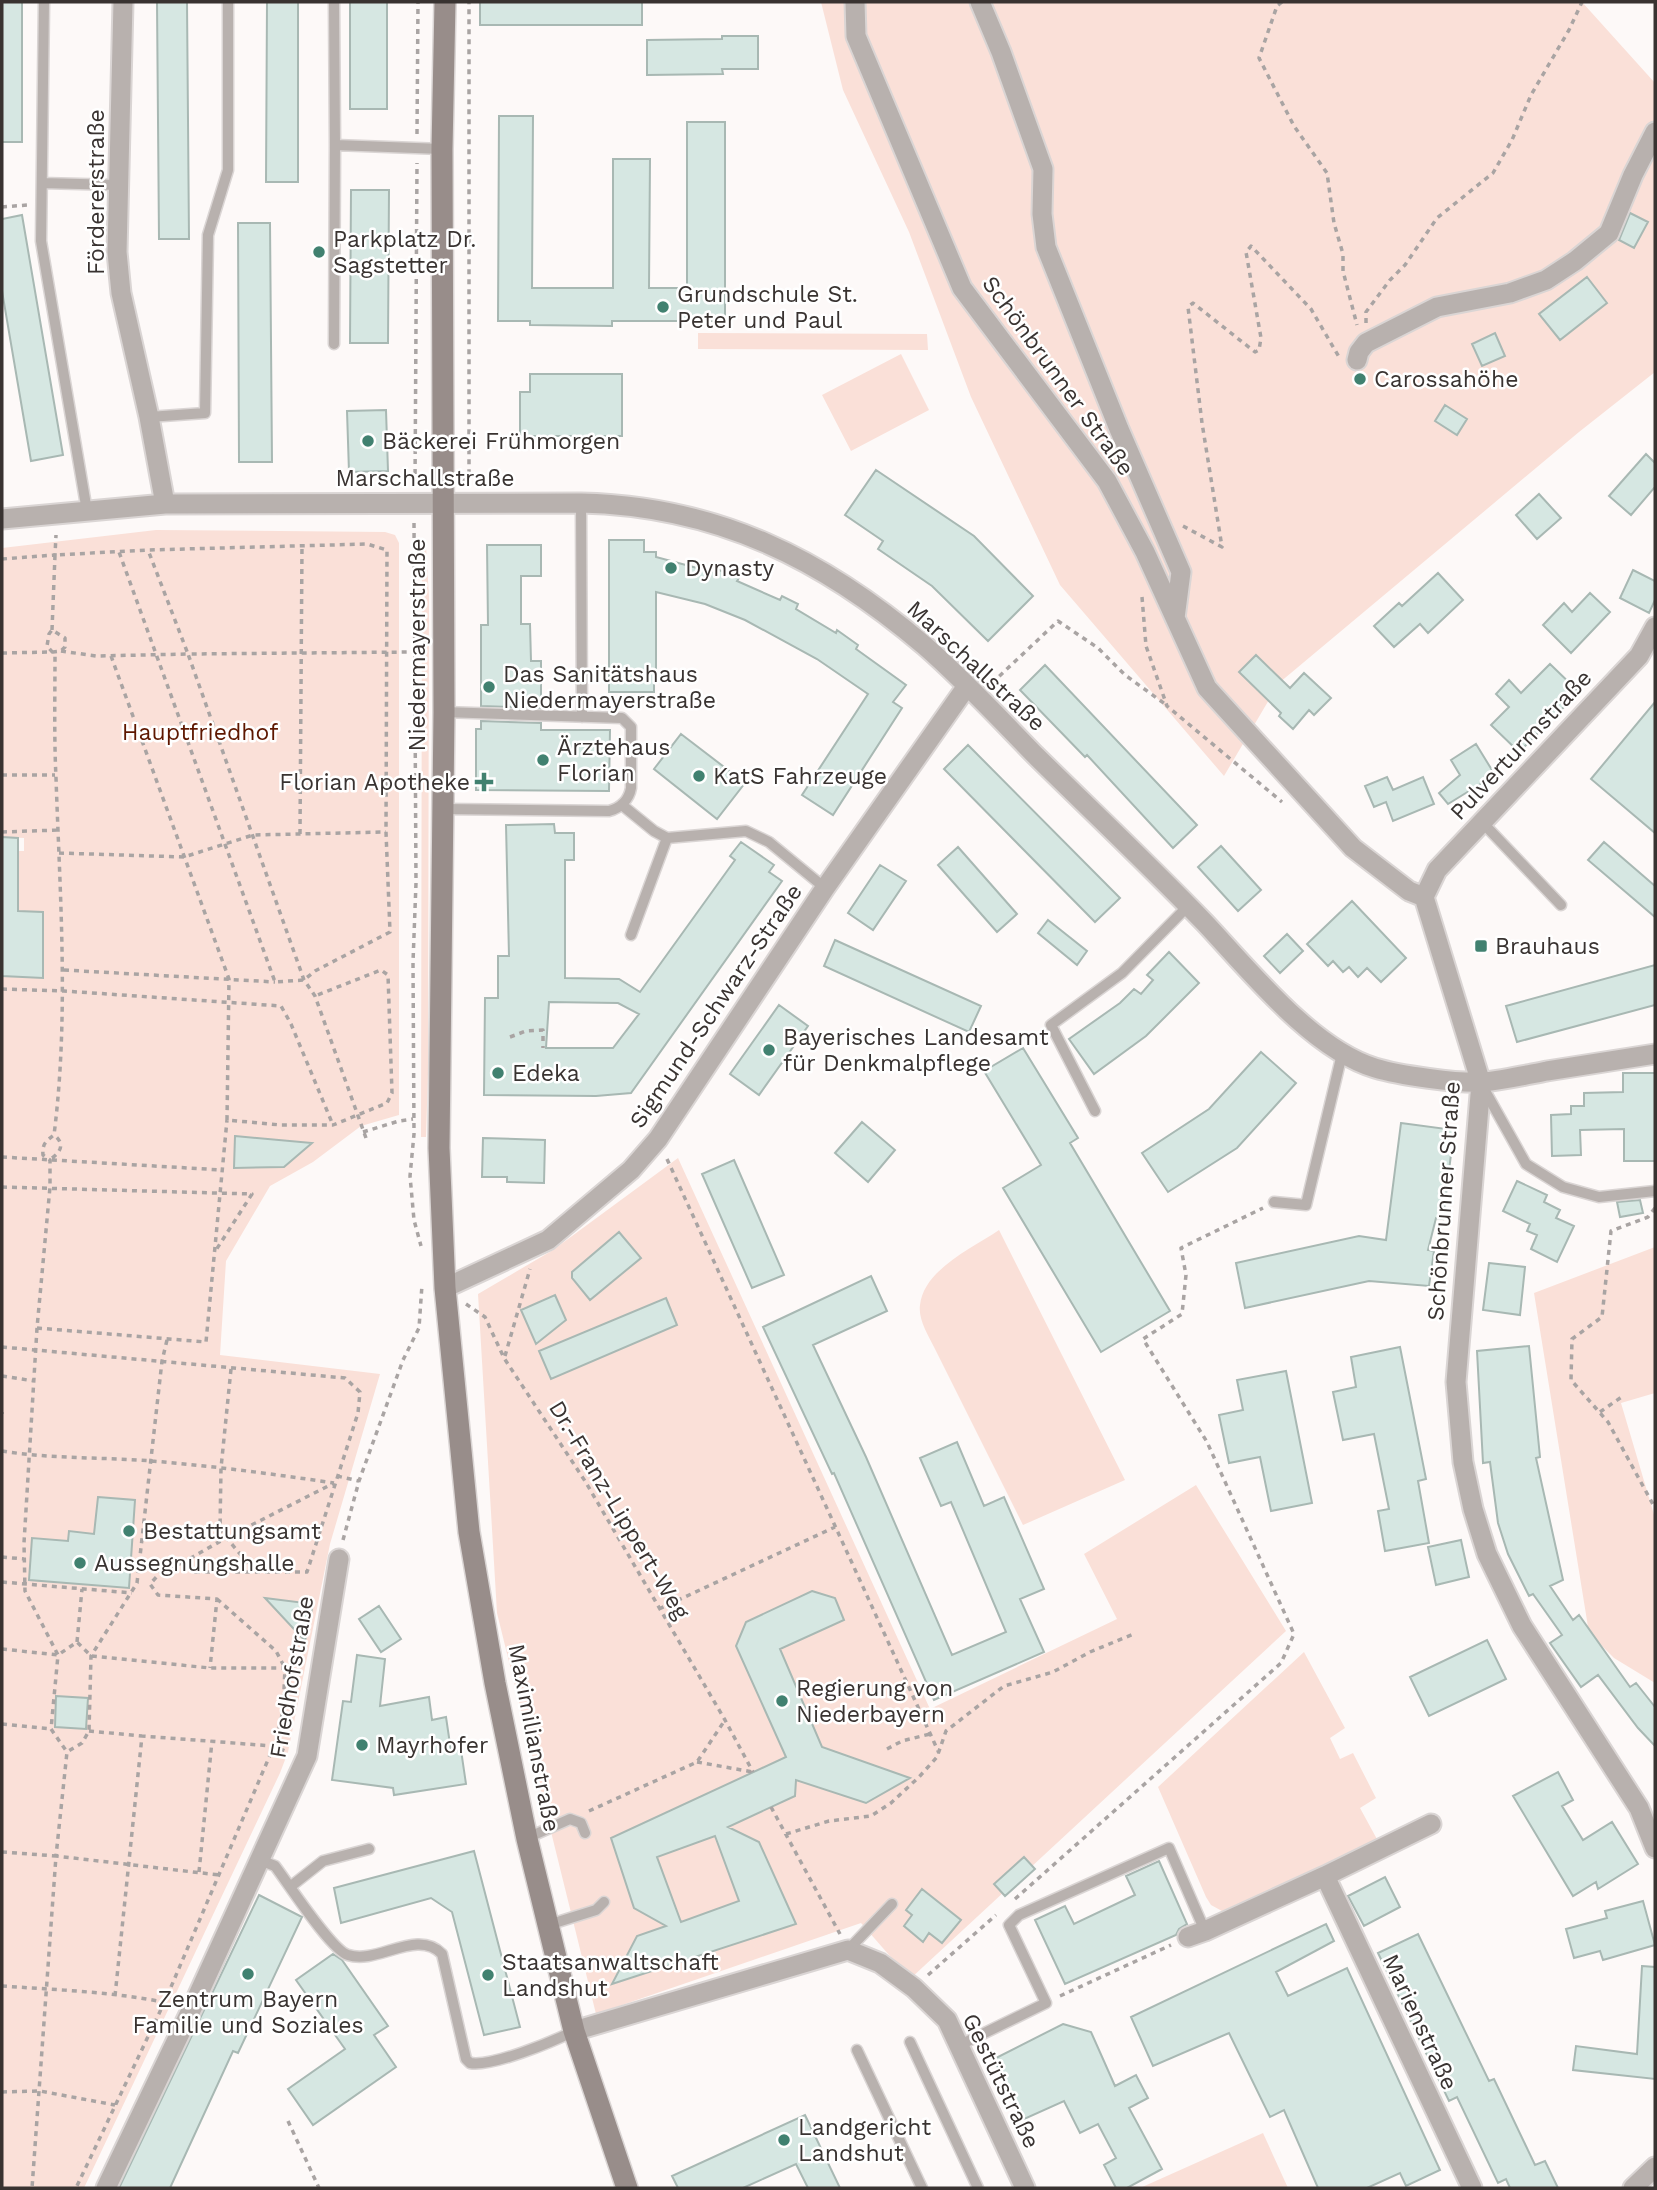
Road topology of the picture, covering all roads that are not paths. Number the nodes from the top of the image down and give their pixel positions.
1 (44, 2) edge
2 (123, 2) edge
3 (228, 2) edge
4 (334, 2) edge
5 (444, 2) edge
6 (855, 2) edge
7 (980, 2) edge
8 (1655, 132) edge
9 (335, 145) junction
10 (442, 149) junction
11 (42, 183) junction
12 (118, 185) junction
13 (334, 344) dead end
14 (1356, 356) road end
15 (149, 418) junction
16 (581, 503) junction
17 (443, 504) junction
18 (165, 505) junction
19 (87, 511) junction
20 (2, 519) edge
21 (1175, 618) junction
22 (1655, 627) edge
23 (973, 692) junction
24 (444, 712) junction
25 (582, 717) junction
26 (622, 805) junction
27 (443, 809) junction
28 (1482, 822) junction
29 (667, 838) junction
30 (825, 888) junction
31 (1424, 898) junction
32 (1561, 905) dead end
33 (1188, 906) junction
34 (631, 935) dead end
35 (1342, 1054) junction
36 (1655, 1054) edge
37 (1481, 1083) junction
38 (1095, 1111) dead end
39 (1655, 1191) edge
40 (1274, 1202) road end
41 (445, 1288) junction
42 (339, 1559) road end
43 (1431, 1824) dead end
44 (585, 1833) dead end
45 (527, 1839) junction
46 (1655, 1847) edge
47 (369, 1849) dead end
48 (260, 1860) junction
49 (1325, 1876) junction
50 (290, 1887) junction
51 (604, 1902) dead end
52 (892, 1903) dead end
53 (548, 1925) junction
54 (1197, 1934) joint
55 (848, 1950) junction
56 (574, 2031) junction
57 (910, 2042) dead end
58 (960, 2045) junction
59 (857, 2050) dead end
60 (1655, 2167) edge
61 (1021, 2187) edge
62 (106, 2188) edge
63 (627, 2188) edge
64 (922, 2188) edge
65 (978, 2188) edge
66 (1472, 2188) edge
67 (1633, 2188) edge

1 - 11 lane
2 - 12 street, Fördererstraße
3 - 15 lane
4 - 9 lane
5 - 10 main road, Niedermayerstraße
6 - 21 street, Schönbrunner Straße
7 - 21 street, Schönbrunner Straße
8 - 14 street
9 - 10 lane
9 - 13 lane
10 - 17 main road, Niedermayerstraße
11 - 12 lane
11 - 19 lane
12 - 15 street, Fördererstraße
15 - 18 street, Fördererstraße
16 - 17 street, Marschallstraße
16 - 23 street, Marschallstraße
16 - 25 lane
17 - 18 street, Marschallstraße
17 - 24 main road, Niedermayerstraße
18 - 19 street, Marschallstraße
19 - 20 street, Marschallstraße
21 - 31 street, Schönbrunner Straße
22 - 28 street, Pulverturmstraße
23 - 30 street, Sigmund-Schwarz-Straße
23 - 33 street, Marschallstraße
24 - 25 lane
24 - 27 main road, Niedermayerstraße
25 - 26 lane
26 - 27 lane
26 - 29 lane
27 - 41 main road, Niedermayerstraße
28 - 31 street, Pulverturmstraße
28 - 32 lane
29 - 30 lane
29 - 34 lane
30 - 41 street, Sigmund-Schwarz-Straße
31 - 37 street, Schönbrunner Straße
33 - 35 street, Marschallstraße
33 - 38 lane
35 - 37 street, Marschallstraße
35 - 40 lane
36 - 37 street, Marschallstraße
37 - 39 lane
37 - 46 street, Schönbrunner Straße
41 - 45 main road, Maximilianstraße
42 - 48 street, Friedhofstraße
43 - 49 street
44 - 45 lane
45 - 53 main road, Maximilianstraße
47 - 50 lane
48 - 50 lane
48 - 62 street, Friedhofstraße
49 - 54 street
49 - 66 street, Marienstraße
50 - 56 lane
51 - 53 lane
52 - 55 lane
53 - 56 main road, Maximilianstraße
54 - 58 lane
55 - 56 street
55 - 58 street, Gestütstraße
56 - 63 main road, Maximilianstraße
57 - 65 lane
58 - 61 street, Gestütstraße
59 - 64 lane
60 - 67 street

